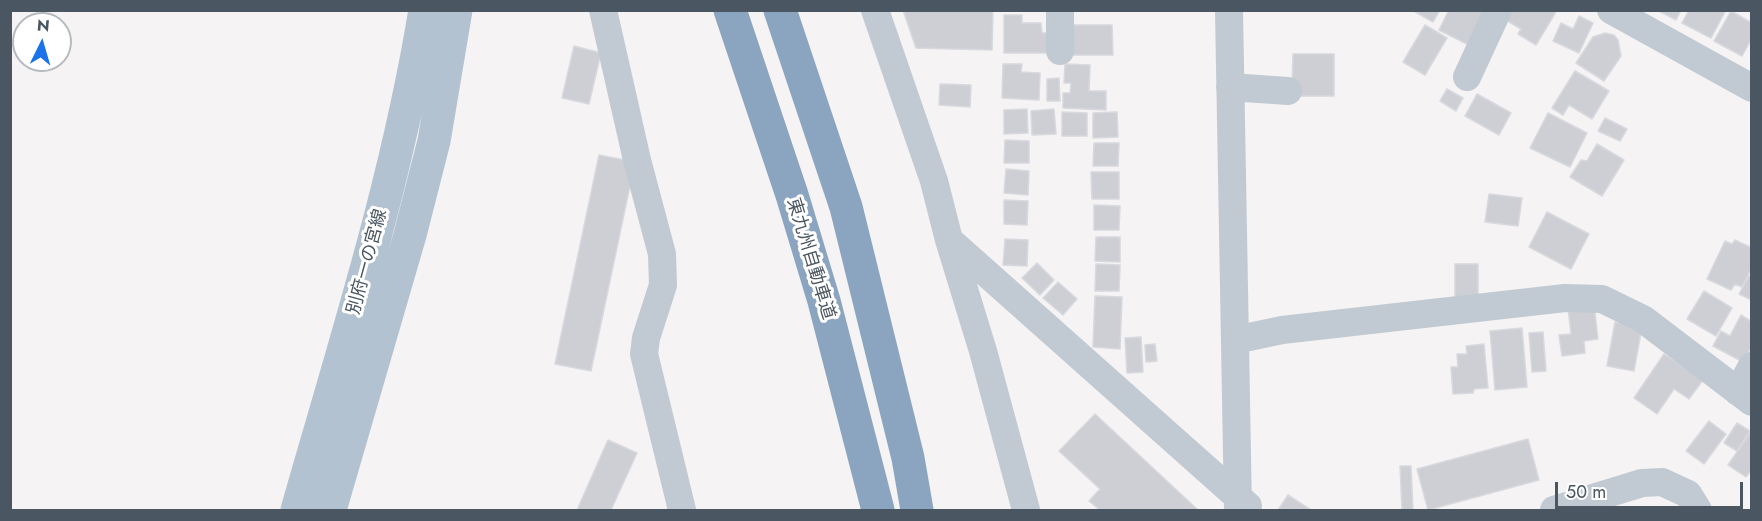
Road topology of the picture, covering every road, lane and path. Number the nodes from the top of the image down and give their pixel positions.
1 (425, 10) edge
2 (456, 10) edge
3 (603, 10) edge
4 (730, 10) edge
5 (780, 10) edge
6 (875, 10) edge
7 (1060, 10) edge
8 (1229, 10) edge
9 (1498, 10) edge
10 (1611, 10) edge
11 (1060, 51) dead end
12 (1467, 77) dead end
13 (1230, 87) junction
14 (1752, 88) edge
15 (1288, 91) dead end
16 (949, 240) junction
17 (824, 301) junction
18 (1235, 340) junction
19 (1752, 366) edge
20 (1745, 397) edge
21 (1243, 506) edge
22 (297, 510) edge
23 (330, 510) edge
24 (682, 510) edge
25 (855, 510) edge
26 (878, 510) edge
27 (919, 510) edge
28 (1026, 510) edge
29 (1554, 510) edge
30 (1698, 510) edge

1 - 22 main road, 別府一の宮線
2 - 23 main road, 別府一の宮線
3 - 24 street
4 - 17 highway, 東九州自動車道
5 - 27 highway
6 - 16 street
7 - 11 street
8 - 13 street
9 - 12 street
10 - 14 street
13 - 15 street
13 - 18 street
16 - 21 street
16 - 28 street
17 - 25 highway
17 - 26 highway, 東九州自動車道
18 - 20 street
18 - 21 street
19 - 20 street
29 - 30 street

